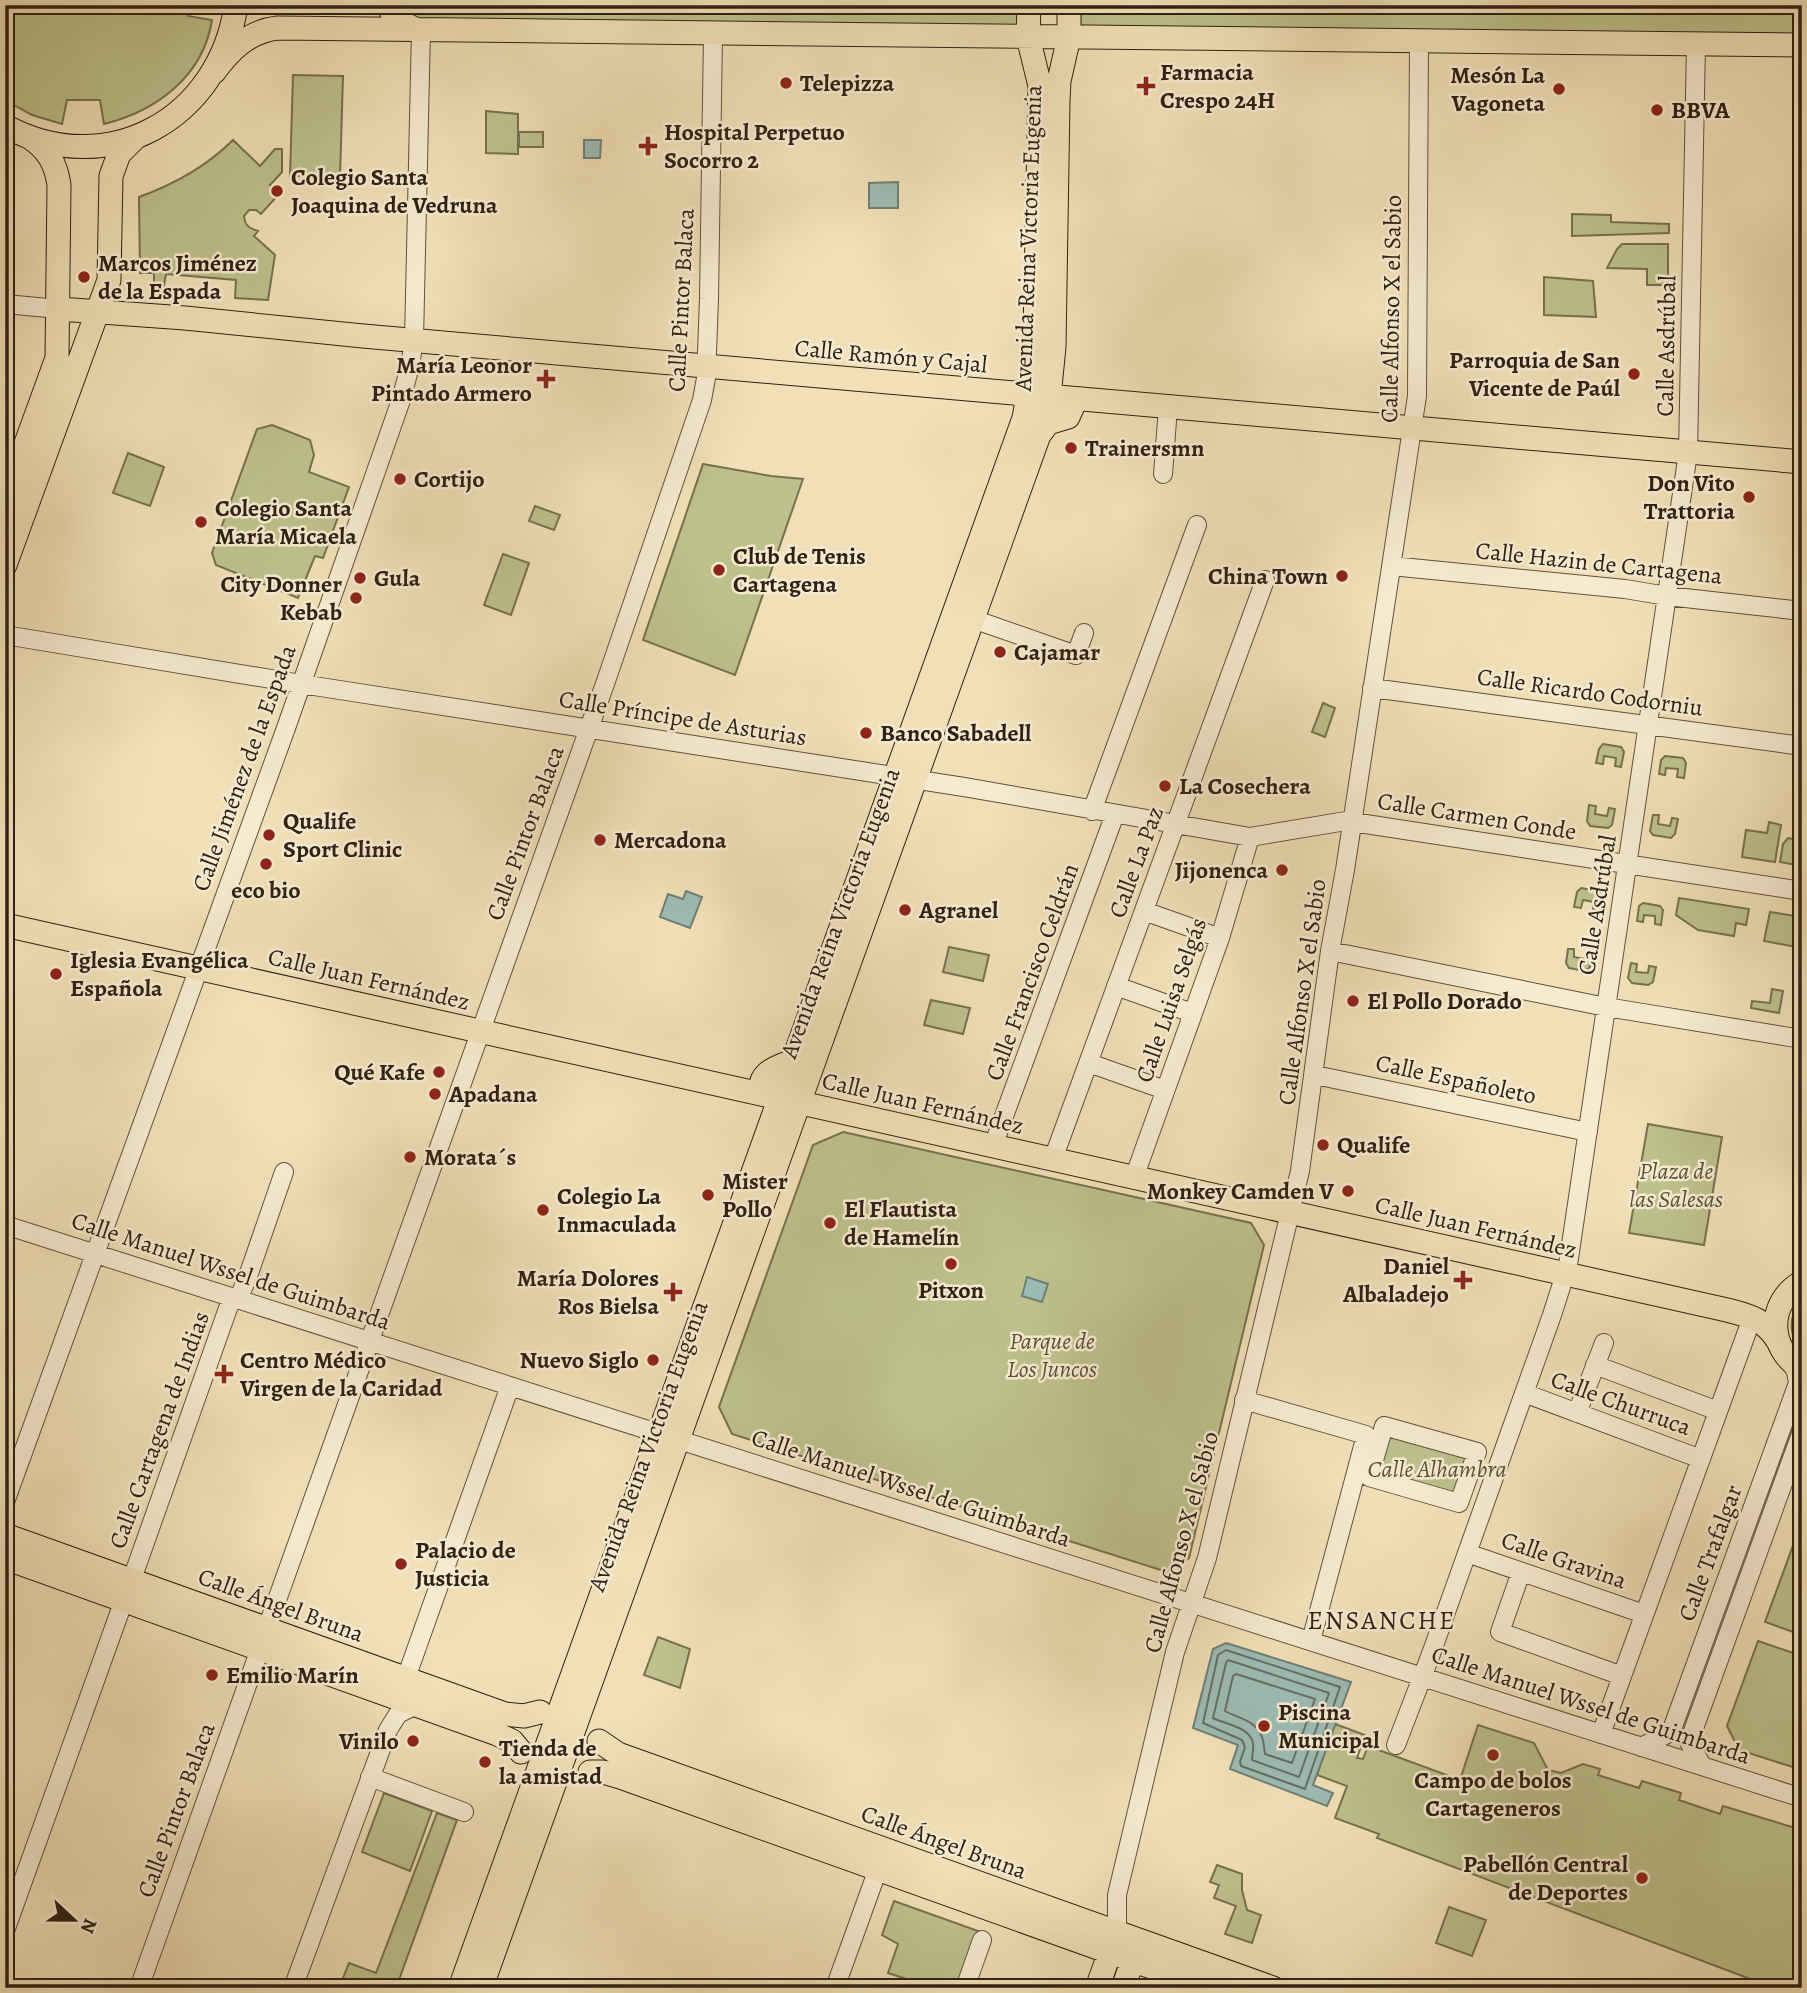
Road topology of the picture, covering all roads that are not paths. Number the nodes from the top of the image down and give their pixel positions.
1 (236, 5) edge
2 (388, 5) edge
3 (1029, 5) edge
4 (1069, 5) edge
5 (419, 30) junction
6 (713, 33) junction
7 (1028, 37) junction
8 (1069, 37) junction
9 (1419, 41) junction
10 (1696, 44) junction
11 (1802, 45) edge
12 (214, 72) junction
13 (5, 126) edge
14 (136, 136) junction
15 (29, 137) junction
16 (5, 304) edge
17 (59, 309) junction
18 (99, 313) junction
19 (414, 340) junction
20 (706, 366) junction
21 (1049, 396) junction
22 (1168, 407) junction
23 (1413, 429) junction
24 (1688, 453) junction
25 (1802, 463) edge
26 (1163, 474) dead end
27 (5, 501) edge
28 (1196, 525) dead end
29 (5, 565) edge
30 (1391, 566) junction
31 (1265, 580) dead end
32 (1667, 596) junction
33 (1802, 611) edge
34 (973, 619) junction
35 (1084, 633) dead end
36 (5, 635) edge
37 (301, 684) junction
38 (1372, 688) junction
39 (1648, 725) junction
40 (589, 727) junction
41 (1802, 746) edge
42 (906, 778) junction
43 (1092, 811) junction
44 (1115, 814) junction
45 (1352, 821) junction
46 (1176, 824) junction
47 (1250, 837) junction
48 (1627, 864) junction
49 (1802, 891) edge
50 (1144, 911) junction
51 (5, 925) edge
52 (1220, 937) junction
53 (1330, 951) junction
54 (198, 968) junction
55 (1116, 986) junction
56 (1606, 1007) junction
57 (1192, 1013) junction
58 (481, 1031) junction
59 (1802, 1039) edge
60 (1089, 1063) junction
61 (1315, 1075) junction
62 (1165, 1090) junction
63 (781, 1098) junction
64 (1588, 1132) junction
65 (993, 1146) junction
66 (1053, 1159) junction
67 (284, 1172) dead end
68 (1134, 1178) junction
69 (1289, 1212) junction
70 (5, 1225) edge
71 (95, 1253) junction
72 (1566, 1275) junction
73 (1802, 1282) edge
74 (235, 1298) junction
75 (1752, 1318) junction
76 (369, 1341) junction
77 (1604, 1343) dead end
78 (1790, 1357) edge
79 (1595, 1365) junction
80 (510, 1386) junction
81 (1524, 1393) junction
82 (1244, 1400) junction
83 (1718, 1411) junction
84 (1577, 1413) junction
85 (1802, 1431) edge
86 (669, 1436) junction
87 (1701, 1459) junction
88 (5, 1502) edge
89 (1459, 1503) joint
90 (5, 1535) edge
91 (1467, 1553) junction
92 (5, 1558) edge
93 (1521, 1572) junction
94 (128, 1590) junction
95 (1191, 1603) junction
96 (1644, 1614) junction
97 (263, 1638) junction
98 (1311, 1641) junction
99 (1422, 1676) junction
100 (1622, 1676) junction
101 (406, 1678) junction
102 (416, 1705) junction
103 (560, 1710) junction
104 (1601, 1734) junction
105 (599, 1741) junction
106 (1396, 1745) dead end
107 (1641, 1746) junction
108 (521, 1752) junction
109 (1702, 1766) junction
110 (590, 1772) junction
111 (370, 1777) junction
112 (545, 1781) junction
113 (1802, 1798) edge
114 (464, 1812) dead end
115 (878, 1869) junction
116 (5, 1931) edge
117 (982, 1940) dead end
118 (1114, 1942) junction
119 (1137, 1950) junction
120 (139, 1988) edge
121 (293, 1988) edge
122 (460, 1988) edge
123 (481, 1988) edge
124 (835, 1988) edge
125 (965, 1988) edge
126 (1097, 1988) edge
127 (1123, 1988) edge
128 (1210, 1988) edge
129 (1273, 1988) edge

1 - 12 main road
2 - 5 main road
3 - 7 main road, Avenida Reina Victoria Eugenia
4 - 8 main road, Avenida Reina Victoria Eugenia
5 - 6 main road
5 - 12 main road
5 - 19 street, Calle Jiménez de la Espada
6 - 7 main road
6 - 20 street, Calle Pintor Balaca
7 - 8 main road
7 - 21 main road, Avenida Reina Victoria Eugenia
8 - 9 main road
8 - 21 main road, Avenida Reina Victoria Eugenia
9 - 10 main road
9 - 23 street, Calle Alfonso X el Sabio
10 - 11 main road
10 - 24 street, Calle Asdrúbal
12 - 14 main road
13 - 15 main road
14 - 15 main road
14 - 18 main road
15 - 17 main road
16 - 17 street
17 - 18 main road, Calle Ramón y Cajal
17 - 27 main road
18 - 19 main road, Calle Ramón y Cajal
18 - 29 main road
19 - 20 main road, Calle Ramón y Cajal
19 - 37 street, Calle Jiménez de la Espada
20 - 21 main road, Calle Ramón y Cajal
20 - 40 street, Calle Pintor Balaca
21 - 22 main road, Calle Ramón y Cajal
21 - 34 main road, Avenida Reina Victoria Eugenia
21 - 42 main road, Avenida Reina Victoria Eugenia
22 - 23 main road, Calle Ramón y Cajal
22 - 26 street
23 - 24 main road, Calle Ramón y Cajal
23 - 30 street, Calle Alfonso X el Sabio
24 - 25 main road, Calle Ramón y Cajal
24 - 32 street, Calle Asdrúbal
28 - 43 street
30 - 32 street, Calle Hazin de Cartagena
30 - 38 street, Calle Alfonso X el Sabio
31 - 46 street, Calle La Paz
32 - 33 street, Calle Hazin de Cartagena
32 - 39 street, Calle Asdrúbal
34 - 35 street
34 - 42 main road, Avenida Reina Victoria Eugenia
36 - 37 street, Calle Príncipe de Asturias
37 - 40 street, Calle Príncipe de Asturias
37 - 54 street, Calle Jiménez de la Espada
38 - 39 street, Calle Ricardo Codorniu
38 - 45 street, Calle Alfonso X el Sabio
39 - 41 street, Calle Ricardo Codorniu
39 - 48 street, Calle Asdrúbal
40 - 42 street, Calle Príncipe de Asturias
40 - 58 street, Calle Pintor Balaca
42 - 43 street, Calle Príncipe de Asturias
42 - 63 main road, Avenida Reina Victoria Eugenia
42 - 63 main road, Avenida Reina Victoria Eugenia
43 - 44 street, Calle Príncipe de Asturias
44 - 46 street, Calle Príncipe de Asturias
44 - 65 street, Calle Francisco Celdrán
45 - 47 street, Calle Príncipe de Asturias
45 - 48 street, Calle Carmen Conde
45 - 53 street, Calle Alfonso X el Sabio
46 - 47 street, Calle Príncipe de Asturias
46 - 50 street, Calle La Paz
47 - 52 street, Calle Luisa Selgás
48 - 49 street, Calle Carmen Conde
48 - 56 street, Calle Asdrúbal
50 - 52 street
50 - 55 street, Calle La Paz
51 - 54 main road, Calle Juan Fernández
52 - 57 street, Calle Luisa Selgás
53 - 56 street
53 - 61 street, Calle Alfonso X el Sabio
54 - 58 main road, Calle Juan Fernández
54 - 71 street, Calle Jiménez de la Espada
55 - 57 street
55 - 60 street, Calle La Paz
56 - 59 street
56 - 64 street, Calle Asdrúbal
57 - 62 street, Calle Luisa Selgás
58 - 63 main road, Calle Juan Fernández
58 - 76 street, Calle Pintor Balaca
60 - 62 street
60 - 66 street, Calle La Paz
61 - 64 street, Calle Españoleto
61 - 69 street, Calle Alfonso X el Sabio
62 - 68 street, Calle Luisa Selgás
63 - 65 main road, Calle Juan Fernández
63 - 86 main road, Avenida Reina Victoria Eugenia
64 - 72 street, Calle Asdrúbal
65 - 66 main road, Calle Juan Fernández
66 - 68 main road, Calle Juan Fernández
67 - 74 street, Calle Cartagena de Indias
68 - 69 main road, Calle Juan Fernández
69 - 72 main road, Calle Juan Fernández
69 - 82 street, Calle Alfonso X el Sabio
70 - 71 street, Calle Manuel Wssel de Guimbarda
71 - 74 street, Calle Manuel Wssel de Guimbarda
71 - 88 street, Calle Jiménez de la Espada
72 - 75 main road, Calle Juan Fernández
72 - 81 street, Calle Asdrúbal
73 - 78 main road
74 - 76 street, Calle Manuel Wssel de Guimbarda
74 - 94 street, Calle Cartagena de Indias
75 - 78 main road, Calle Juan Fernández
75 - 83 street
76 - 80 street, Calle Manuel Wssel de Guimbarda
76 - 97 street, Calle Pintor Balaca
77 - 79 street
78 - 107 street, Calle Trafalgar
79 - 83 street
79 - 84 street
80 - 86 street, Calle Manuel Wssel de Guimbarda
80 - 101 street
81 - 84 street, Calle Churruca
81 - 91 street, Calle Asdrúbal
82 - 95 street, Calle Alfonso X el Sabio
82 - 98 street
83 - 87 street
84 - 87 street, Calle Churruca
85 - 109 street, Calle Trafalgar
86 - 95 street, Calle Manuel Wssel de Guimbarda
86 - 103 main road, Avenida Reina Victoria Eugenia
87 - 96 street
89 - 89 street
90 - 94 main road, Calle Ángel Bruna
91 - 93 street, Calle Gravina
91 - 99 street, Calle Asdrúbal
92 - 94 main road, Calle Ángel Bruna
93 - 96 street, Calle Gravina
93 - 100 street
94 - 97 main road, Calle Ángel Bruna
94 - 116 street, Calle Cartagena de Indias
95 - 98 street, Calle Manuel Wssel de Guimbarda
95 - 118 street, Calle Alfonso X el Sabio
96 - 100 street
97 - 101 main road, Calle Ángel Bruna
97 - 102 main road, Calle Ángel Bruna
97 - 120 street, Calle Pintor Balaca
98 - 99 street, Calle Manuel Wssel de Guimbarda
99 - 104 street, Calle Manuel Wssel de Guimbarda
99 - 106 street, Calle Asdrúbal
100 - 104 street
101 - 103 main road, Calle Ángel Bruna
102 - 108 main road, Calle Ángel Bruna
102 - 111 street
103 - 105 main road, Calle Ángel Bruna
103 - 108 main road, Avenida Reina Victoria Eugenia
103 - 112 main road, Avenida Reina Victoria Eugenia
104 - 107 street, Calle Manuel Wssel de Guimbarda
105 - 110 main road
105 - 118 main road, Calle Ángel Bruna
107 - 109 street, Calle Manuel Wssel de Guimbarda
108 - 112 main road
109 - 113 street, Calle Manuel Wssel de Guimbarda
110 - 112 main road
110 - 115 main road, Calle Ángel Bruna
111 - 114 street
111 - 121 street
112 - 122 main road, Avenida Reina Victoria Eugenia
112 - 123 main road, Avenida Reina Victoria Eugenia
115 - 118 main road, Calle Ángel Bruna
115 - 124 street
117 - 125 street
118 - 119 main road, Calle Ángel Bruna
118 - 126 main road
119 - 127 main road
119 - 128 main road, Calle Ángel Bruna
119 - 129 main road, Calle Ángel Bruna

